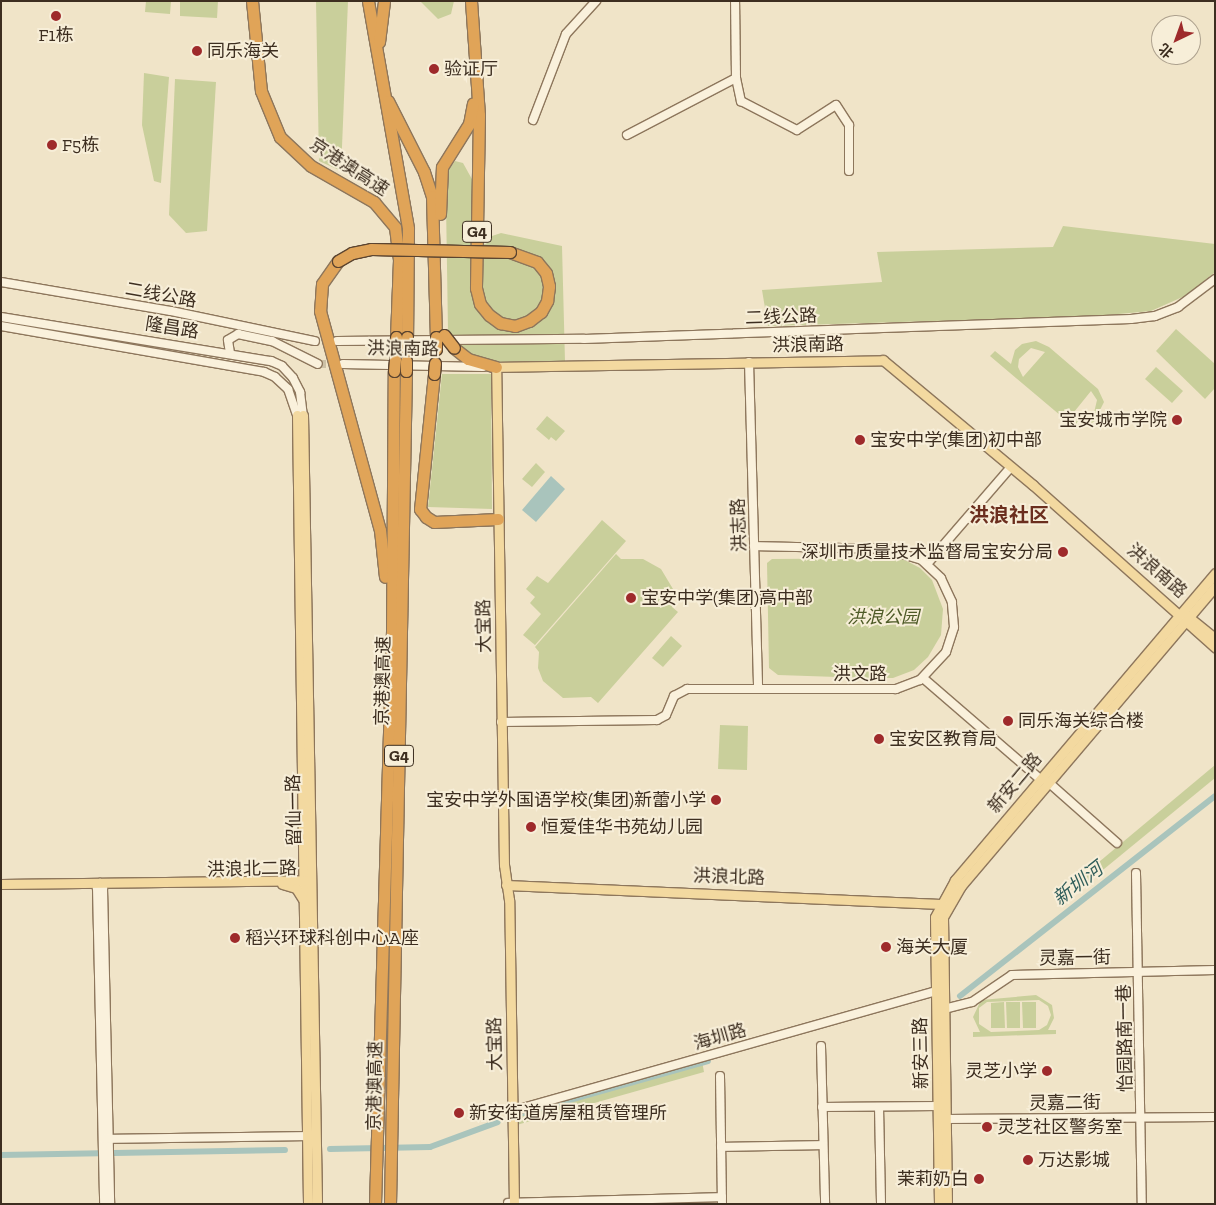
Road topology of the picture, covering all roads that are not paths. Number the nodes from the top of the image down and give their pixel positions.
1 (252, 1) edge
2 (368, 1) edge
3 (384, 1) edge
4 (464, 1) edge
5 (471, 1) edge
6 (596, 1) edge
7 (735, 1) edge
8 (380, 74) junction
9 (736, 78) junction
10 (478, 86) junction
11 (382, 88) junction
12 (472, 110) junction
13 (534, 120) dead end
14 (627, 135) dead end
15 (849, 171) dead end
16 (1215, 279) edge
17 (1, 282) edge
18 (1, 317) edge
19 (1, 326) edge
20 (440, 336) junction
21 (401, 337) junction
22 (315, 341) dead end
23 (337, 341) dead end
24 (230, 353) junction
25 (400, 360) junction
26 (749, 362) junction
27 (318, 364) tunnel mouth
28 (343, 364) tunnel mouth
29 (496, 367) junction
30 (300, 415) junction
31 (1011, 467) junction
32 (498, 518) junction
33 (754, 546) junction
34 (927, 564) junction
35 (1215, 572) edge
36 (1215, 586) edge
37 (1185, 616) junction
38 (1215, 638) edge
39 (1215, 647) edge
40 (390, 671) junction
41 (923, 678) junction
42 (758, 687) junction
43 (502, 722) junction
44 (1044, 781) junction
45 (1117, 843) dead end
46 (1136, 873) dead end
47 (306, 882) junction
48 (1, 884) edge
49 (282, 884) junction
50 (506, 885) junction
51 (100, 886) junction
52 (1, 890) edge
53 (946, 904) junction
54 (304, 905) junction
55 (1215, 970) edge
56 (1139, 972) junction
57 (936, 990) junction
58 (944, 1009) junction
59 (821, 1046) dead end
60 (720, 1076) dead end
61 (938, 1106) junction
62 (822, 1107) junction
63 (879, 1107) junction
64 (512, 1112) junction
65 (1141, 1117) junction
66 (1215, 1117) edge
67 (946, 1119) junction
68 (307, 1136) junction
69 (105, 1139) junction
70 (823, 1145) junction
71 (721, 1147) junction
72 (106, 1162) junction
73 (722, 1200) edge
74 (648, 1201) edge
75 (511, 1203) edge
76 (104, 1204) edge
77 (110, 1204) edge
78 (308, 1204) edge
79 (317, 1204) edge
80 (376, 1204) edge
81 (390, 1204) edge
82 (825, 1204) edge
83 (881, 1204) edge
84 (939, 1204) edge
85 (947, 1204) edge
86 (1142, 1204) edge

1 - 21 highway, 京港澳高速 / G4
2 - 8 highway, 京港澳高速 / G4
3 - 8 highway
4 - 12 highway
5 - 10 highway, 京港澳高速 / G4
6 - 13 street
7 - 9 street
8 - 11 highway, 京港澳高速 / G4
9 - 14 street
9 - 15 street
10 - 12 highway
10 - 40 highway, 京港澳高速 / G4, bridge
11 - 20 highway
11 - 21 highway, 京港澳高速 / G4
12 - 20 highway
16 - 23 street, 二线公路
17 - 22 street, 二线公路
18 - 24 street, 隆昌路
19 - 30 street, 隆昌路
20 - 29 highway, bridge
20 - 32 highway, bridge
21 - 25 highway, G4, bridge
24 - 27 street
24 - 30 street, 隆昌路
25 - 40 highway, 京港澳高速 / G4
25 - 81 highway, 京港澳高速 / G4
26 - 29 main road, 洪浪南路
26 - 31 main road, 洪浪南路
26 - 33 street, 洪志路
28 - 29 street, 洪浪南路
29 - 32 main road, 大宝路
30 - 47 main road, 留仙一路
31 - 34 street
31 - 37 main road, 洪浪南路
32 - 43 main road, 大宝路
33 - 34 street, 洪文路
33 - 42 street, 洪志路
34 - 41 street, 洪文路
35 - 37 main road, 新安二路
36 - 37 main road, 新安二路
37 - 38 main road
37 - 39 main road
37 - 44 main road, 新安二路
40 - 80 highway, 京港澳高速 / G4
41 - 42 street, 洪文路
41 - 44 street
42 - 43 street, 洪文路
43 - 50 main road, 大宝路
44 - 45 street
44 - 53 main road, 新安二路
46 - 56 street, 怡园路南一巷
47 - 49 main road, 洪浪北二路
47 - 51 main road, 洪浪北二路
47 - 54 main road, 留仙一路
47 - 79 main road, 留仙一路
48 - 51 main road, 洪浪北二路
49 - 51 main road, 洪浪北二路
49 - 54 main road
50 - 53 main road, 洪浪北路
50 - 64 main road, 大宝路
50 - 75 main road, 大宝路
51 - 52 main road, 洪浪北二路
51 - 69 street
53 - 57 main road, 新安三路
53 - 58 main road, 新安三路
54 - 68 main road, 留仙一路
55 - 56 street, 灵嘉一街
56 - 58 street, 灵嘉一街
56 - 65 street, 怡园路南一巷
57 - 61 main road, 新安三路
57 - 64 street, 海圳路
58 - 67 main road, 新安三路
59 - 62 street
60 - 71 street
61 - 63 street
61 - 84 main road, 新安三路
62 - 63 street
62 - 70 street
63 - 83 street
64 - 75 main road, 大宝路
65 - 66 street, 灵嘉二街
65 - 67 street, 灵嘉二街
65 - 86 street, 怡园路南一巷
67 - 85 main road, 新安三路
68 - 69 street
68 - 78 main road, 留仙一路
69 - 72 street
70 - 71 street
70 - 82 street
71 - 73 street
72 - 76 street
72 - 77 street
73 - 74 street
74 - 75 street

